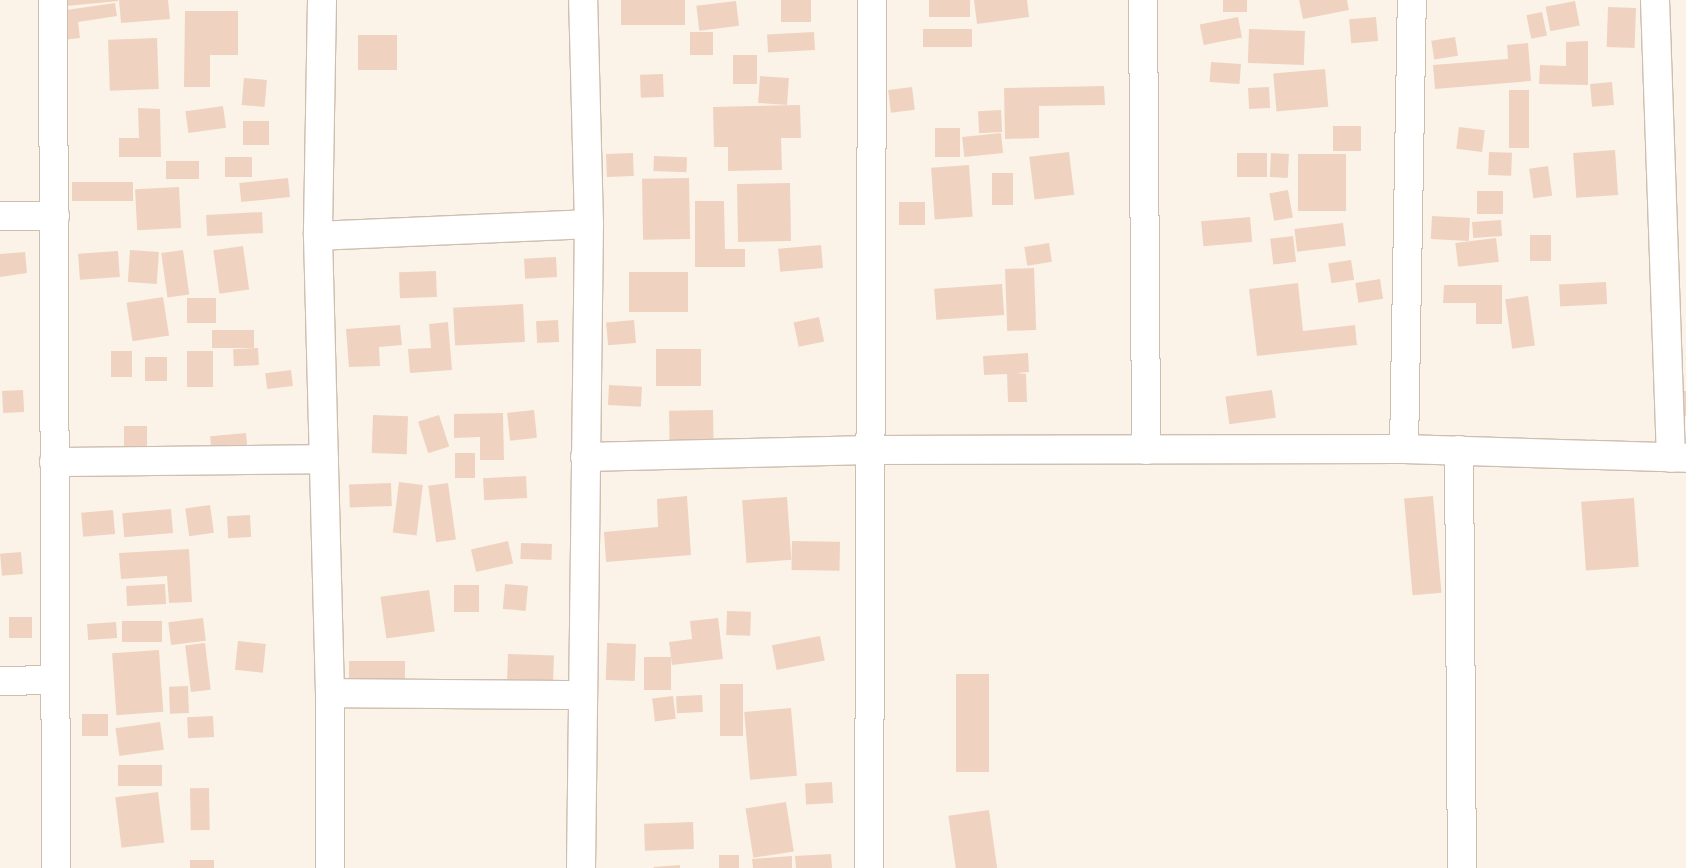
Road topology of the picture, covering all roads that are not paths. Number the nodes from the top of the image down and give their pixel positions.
1 (53, 0) edge
2 (322, 0) edge
3 (583, 0) edge
4 (872, 0) edge
5 (1143, 0) edge
6 (1412, 0) edge
7 (1655, 0) edge
8 (0, 216) edge
9 (55, 216) junction
10 (589, 224) junction
11 (318, 236) junction
12 (1404, 449) junction
13 (870, 450) junction
14 (1146, 450) junction
15 (1459, 450) junction
16 (585, 457) junction
17 (1678, 458) edge
18 (324, 459) junction
19 (54, 462) junction
20 (53, 680) junction
21 (0, 682) edge
22 (330, 693) junction
23 (581, 695) junction
24 (56, 868) edge
25 (330, 868) edge
26 (582, 868) edge
27 (869, 868) edge
28 (1462, 868) edge

1 - 9 street
2 - 11 street
3 - 10 street
4 - 13 street
5 - 14 street
6 - 12 street
7 - 17 street
8 - 9 street
9 - 19 street
10 - 11 street
10 - 16 street
11 - 18 street
12 - 14 street
12 - 15 street
13 - 14 street
13 - 16 street
13 - 27 street
15 - 17 street
15 - 28 street
16 - 23 street
18 - 19 street
18 - 22 street
19 - 20 street
20 - 21 street
20 - 24 street
22 - 23 street
22 - 25 street
23 - 26 street

